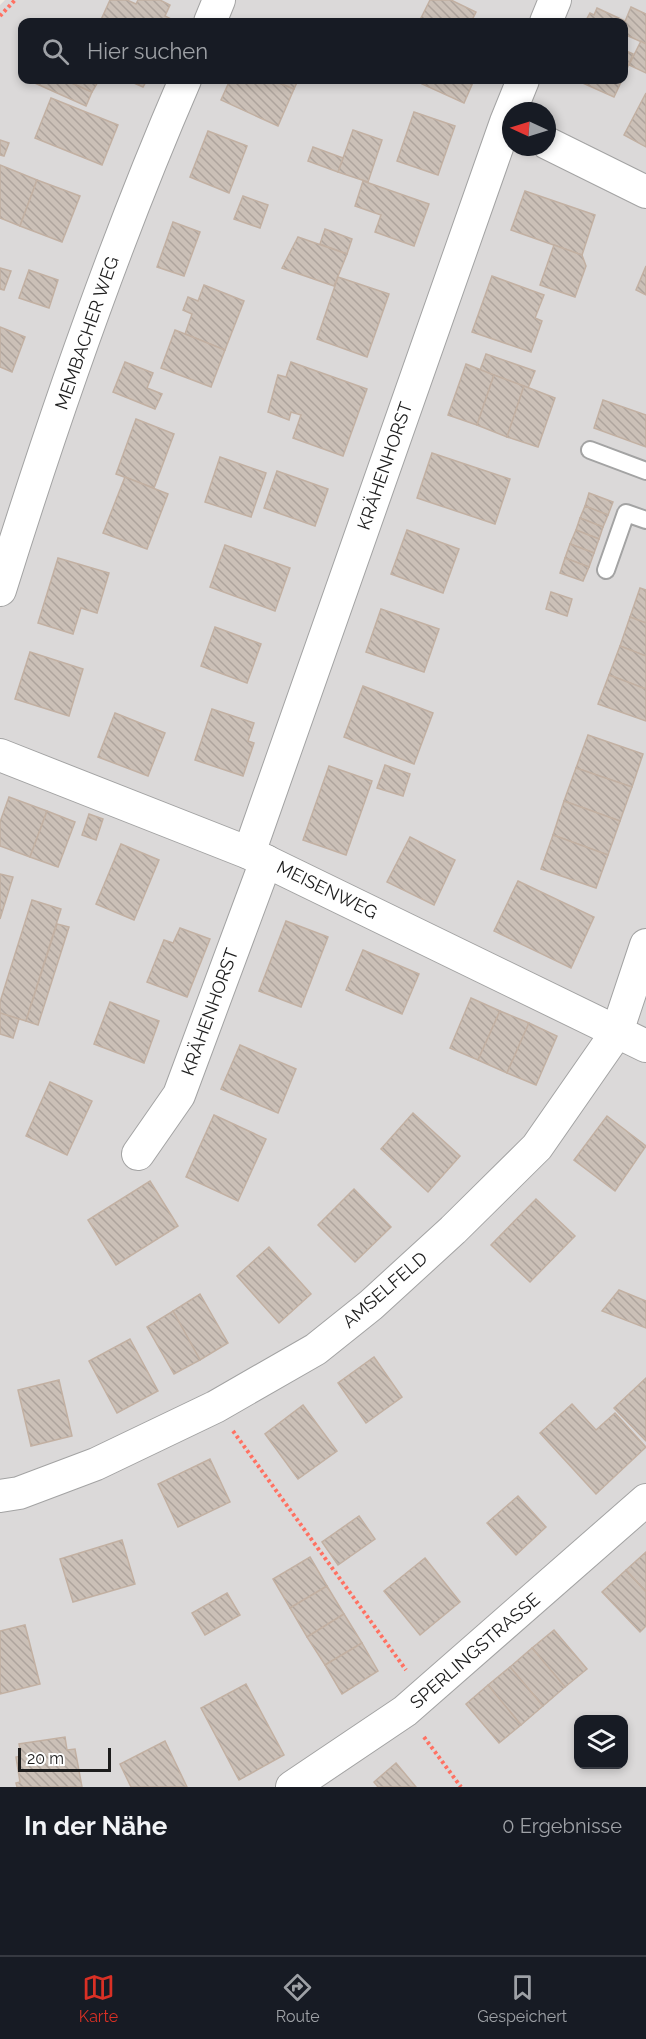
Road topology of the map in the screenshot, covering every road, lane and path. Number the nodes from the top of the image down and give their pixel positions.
1 (15, 0) edge
2 (219, 0) edge
3 (555, 0) edge
4 (0, 16) edge
5 (212, 18) edge
6 (548, 18) edge
7 (183, 84) edge
8 (522, 84) edge
9 (515, 102) edge
10 (502, 141) edge
11 (556, 147) edge
12 (646, 192) edge
13 (590, 450) dead end
14 (646, 471) edge
15 (646, 520) edge
16 (606, 570) dead end
17 (0, 590) edge
18 (0, 755) edge
19 (258, 857) junction
20 (646, 945) edge
21 (617, 1032) junction
22 (646, 1046) edge
23 (138, 1154) dead end
24 (215, 1407) junction
25 (0, 1496) edge
26 (646, 1500) edge
27 (414, 1703) junction
28 (292, 1787) edge
29 (461, 1787) edge

1 - 4 path
2 - 5 street
3 - 6 street
7 - 17 street, MEMBACHER WEG
8 - 9 street, KRÄHENHORST
10 - 19 street, KRÄHENHORST
11 - 12 street
13 - 14 lane
15 - 16 lane
18 - 19 street, MEISENWEG
19 - 21 street, MEISENWEG
19 - 23 street, KRÄHENHORST
20 - 21 street, AMSELFELD
21 - 22 street, MEISENWEG
21 - 24 street, AMSELFELD
24 - 25 street, AMSELFELD
24 - 27 path
26 - 27 street, SPERLINGSTRASSE
27 - 28 street, SPERLINGSTRASSE
27 - 29 path

